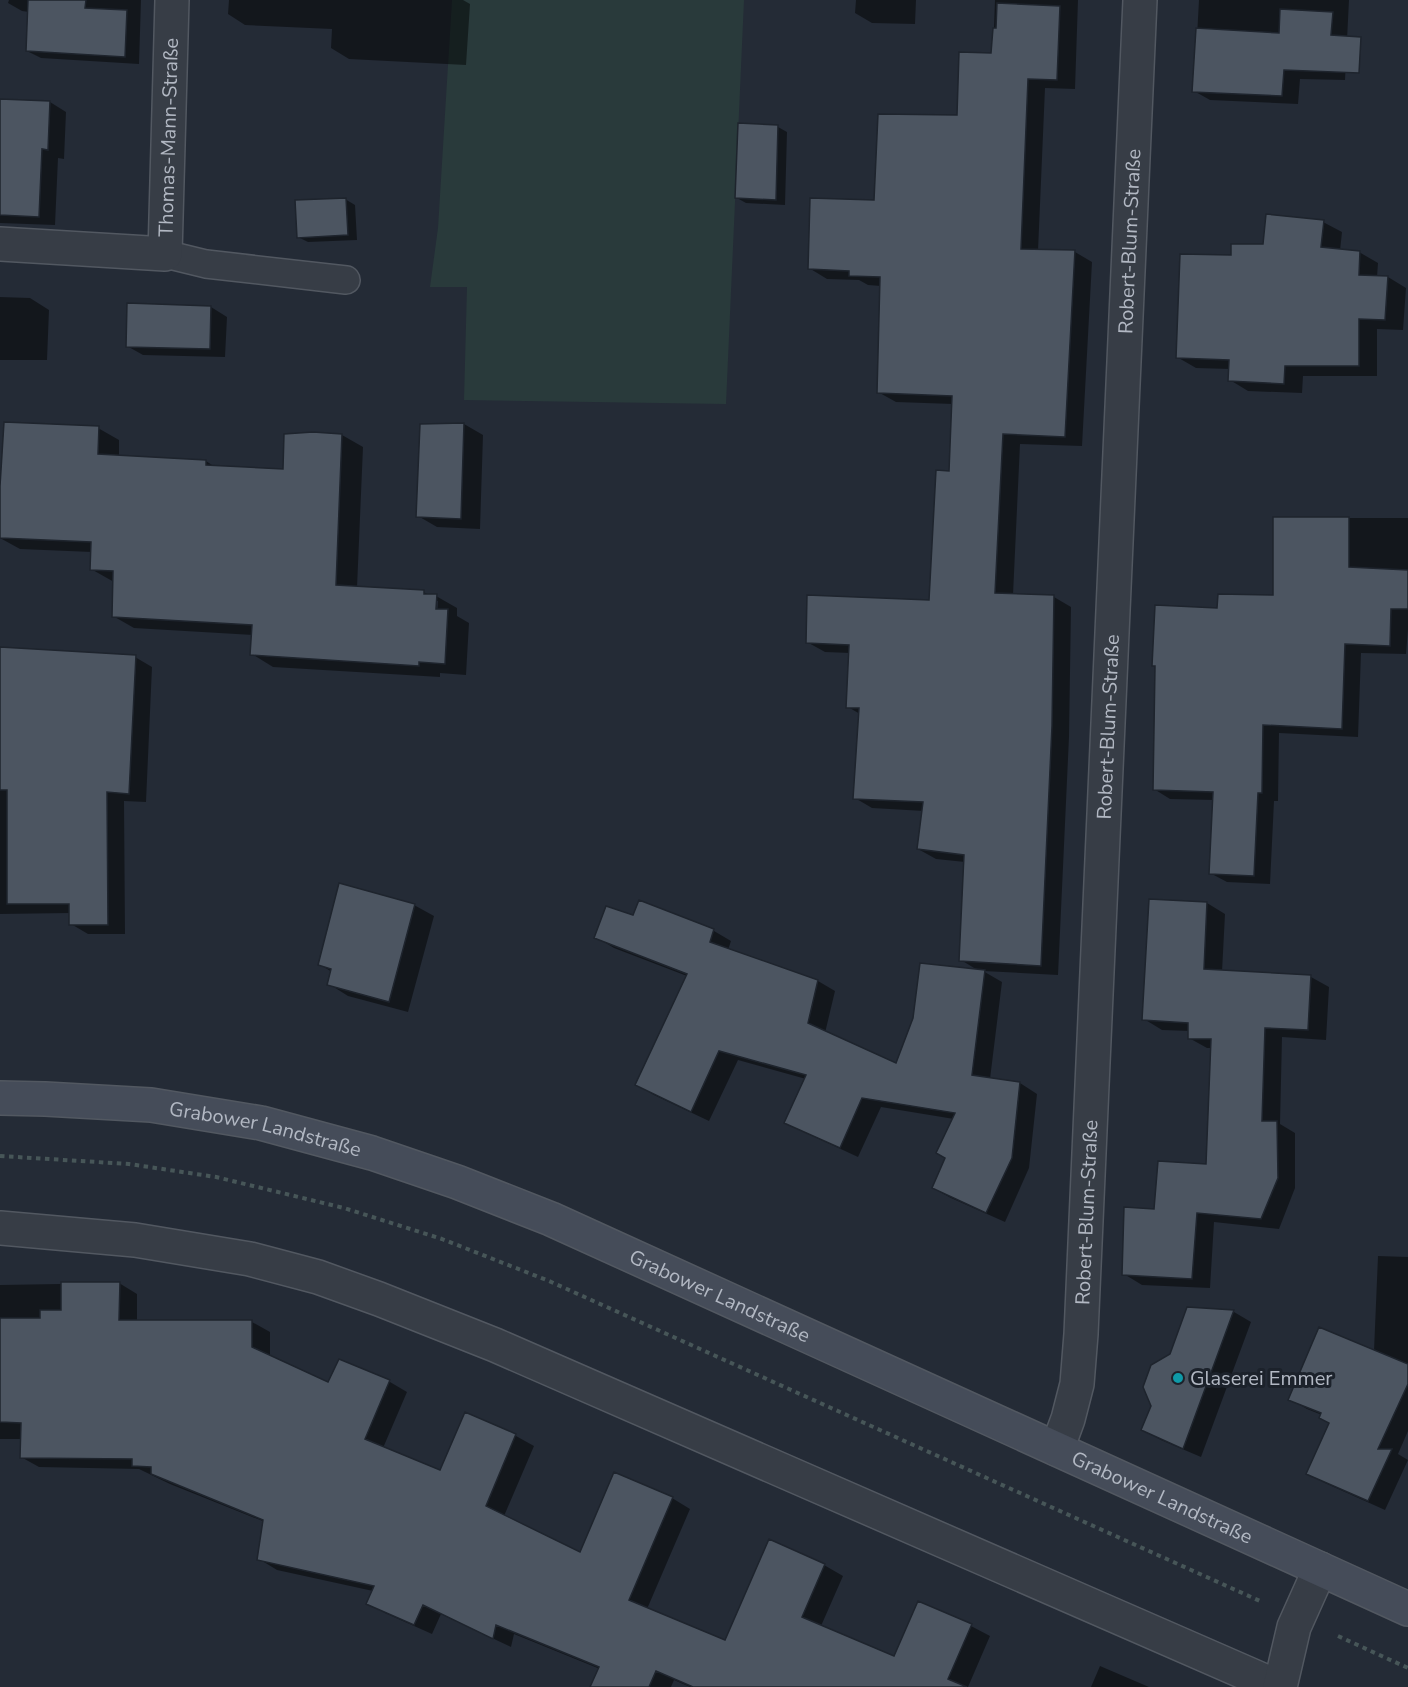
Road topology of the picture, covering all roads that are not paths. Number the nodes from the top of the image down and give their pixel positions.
1 (172, 0) edge
2 (1140, 0) edge
3 (0, 244) edge
4 (165, 254) junction
5 (346, 280) dead end
6 (0, 1098) edge
7 (0, 1228) edge
8 (1058, 1449) junction
9 (1320, 1569) junction
10 (1408, 1609) edge
11 (1279, 1687) edge

1 - 4 street, Thomas-Mann-Straße
2 - 8 street, Robert-Blum-Straße
3 - 4 street, Thomas-Mann-Straße
4 - 5 lane
6 - 8 main road, Grabower Landstraße
7 - 11 street
8 - 9 main road, Grabower Landstraße
9 - 10 main road, Grabower Landstraße
9 - 11 street

